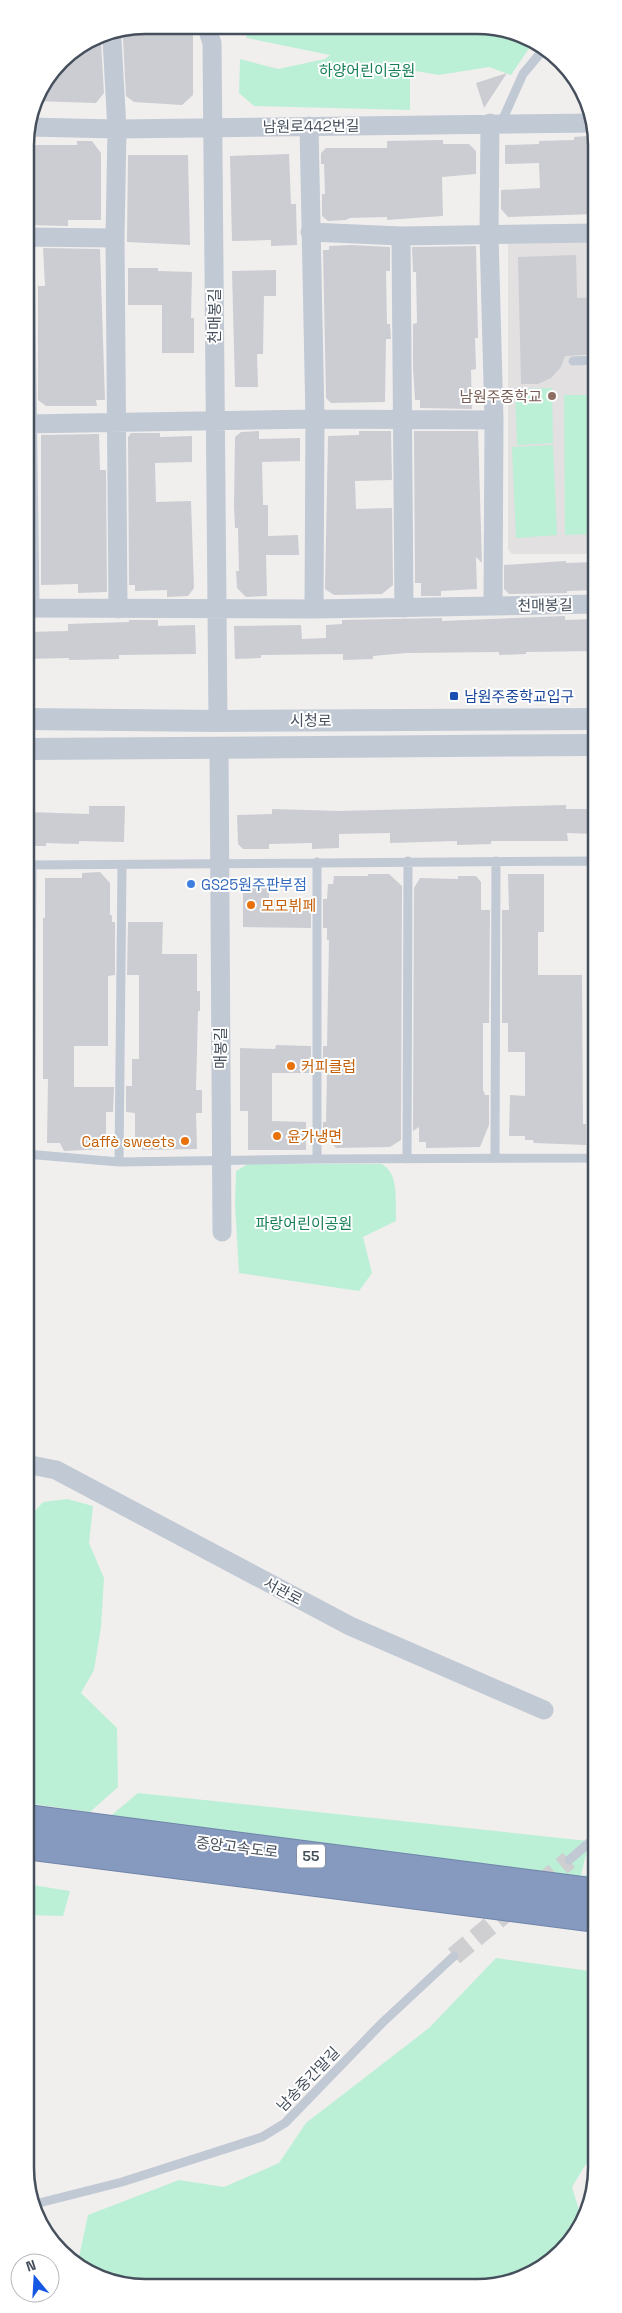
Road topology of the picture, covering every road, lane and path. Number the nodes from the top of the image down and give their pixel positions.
1 (209, 34) edge
2 (112, 39) edge
3 (540, 54) edge
4 (496, 123) junction
5 (586, 123) edge
6 (309, 126) junction
7 (35, 127) edge
8 (213, 128) junction
9 (117, 129) junction
10 (310, 232) junction
11 (588, 233) edge
12 (489, 234) junction
13 (401, 236) junction
14 (34, 237) edge
15 (115, 238) junction
16 (588, 360) edge
17 (573, 361) dead end
18 (315, 419) junction
19 (404, 419) junction
20 (494, 420) junction
21 (117, 422) junction
22 (215, 422) junction
23 (34, 424) edge
24 (588, 604) edge
25 (493, 606) junction
26 (34, 608) edge
27 (216, 608) junction
28 (404, 608) junction
29 (118, 609) junction
30 (314, 609) junction
31 (34, 719) edge
32 (588, 719) edge
33 (218, 721) junction
34 (588, 745) edge
35 (219, 748) junction
36 (34, 749) edge
37 (496, 861) junction
38 (588, 861) edge
39 (317, 862) junction
40 (408, 862) junction
41 (220, 864) junction
42 (34, 865) edge
43 (122, 865) junction
44 (34, 1155) edge
45 (495, 1158) junction
46 (588, 1158) edge
47 (317, 1159) junction
48 (407, 1159) junction
49 (220, 1160) junction
50 (119, 1162) junction
51 (222, 1232) dead end
52 (34, 1466) edge
53 (544, 1710) dead end
54 (34, 1821) edge
55 (588, 1844) edge
56 (34, 1846) edge
57 (569, 1860) tunnel mouth
58 (588, 1892) edge
59 (588, 1917) edge
60 (454, 1956) tunnel mouth
61 (40, 2203) edge

1 - 8 street, 천매봉길
2 - 9 street
3 - 4 lane
4 - 5 street, 남원로442번길
4 - 6 street, 남원로442번길
4 - 12 street
6 - 8 street, 남원로442번길
6 - 10 street
7 - 9 street, 남원로442번길
8 - 9 street, 남원로442번길
8 - 22 street, 천매봉길
9 - 15 street
10 - 13 street
10 - 18 street
11 - 12 street
12 - 13 street
12 - 20 street
13 - 19 street
14 - 15 street, 천매봉길
15 - 21 street
16 - 17 lane
18 - 19 street
18 - 22 street
18 - 30 street
19 - 20 street
19 - 28 street
20 - 25 street
21 - 22 street
21 - 23 street
21 - 29 street
22 - 27 street, 천매봉길
24 - 25 street, 천매봉길
25 - 28 street, 천매봉길
26 - 29 street, 천매봉길
27 - 29 street, 천매봉길
27 - 30 street, 천매봉길
27 - 33 street
28 - 30 street, 천매봉길
31 - 33 street, 시청로
32 - 33 street, 시청로
33 - 35 street
34 - 35 street, 시청로
35 - 36 street, 시청로
35 - 41 street, 매봉길
37 - 38 lane
37 - 40 lane
37 - 45 lane
39 - 40 lane
39 - 41 lane
39 - 47 lane
40 - 48 lane
41 - 43 lane
41 - 49 street, 매봉길
42 - 43 lane
43 - 50 lane
44 - 50 lane
45 - 46 lane
45 - 48 lane
47 - 48 lane
47 - 49 lane
49 - 50 lane
49 - 51 street, 매봉길
52 - 53 street, 서관로
54 - 58 highway, 중앙고속도로 / 55
55 - 57 lane
56 - 59 highway, 중앙고속도로 / 55
60 - 61 lane, 남송중간말길

